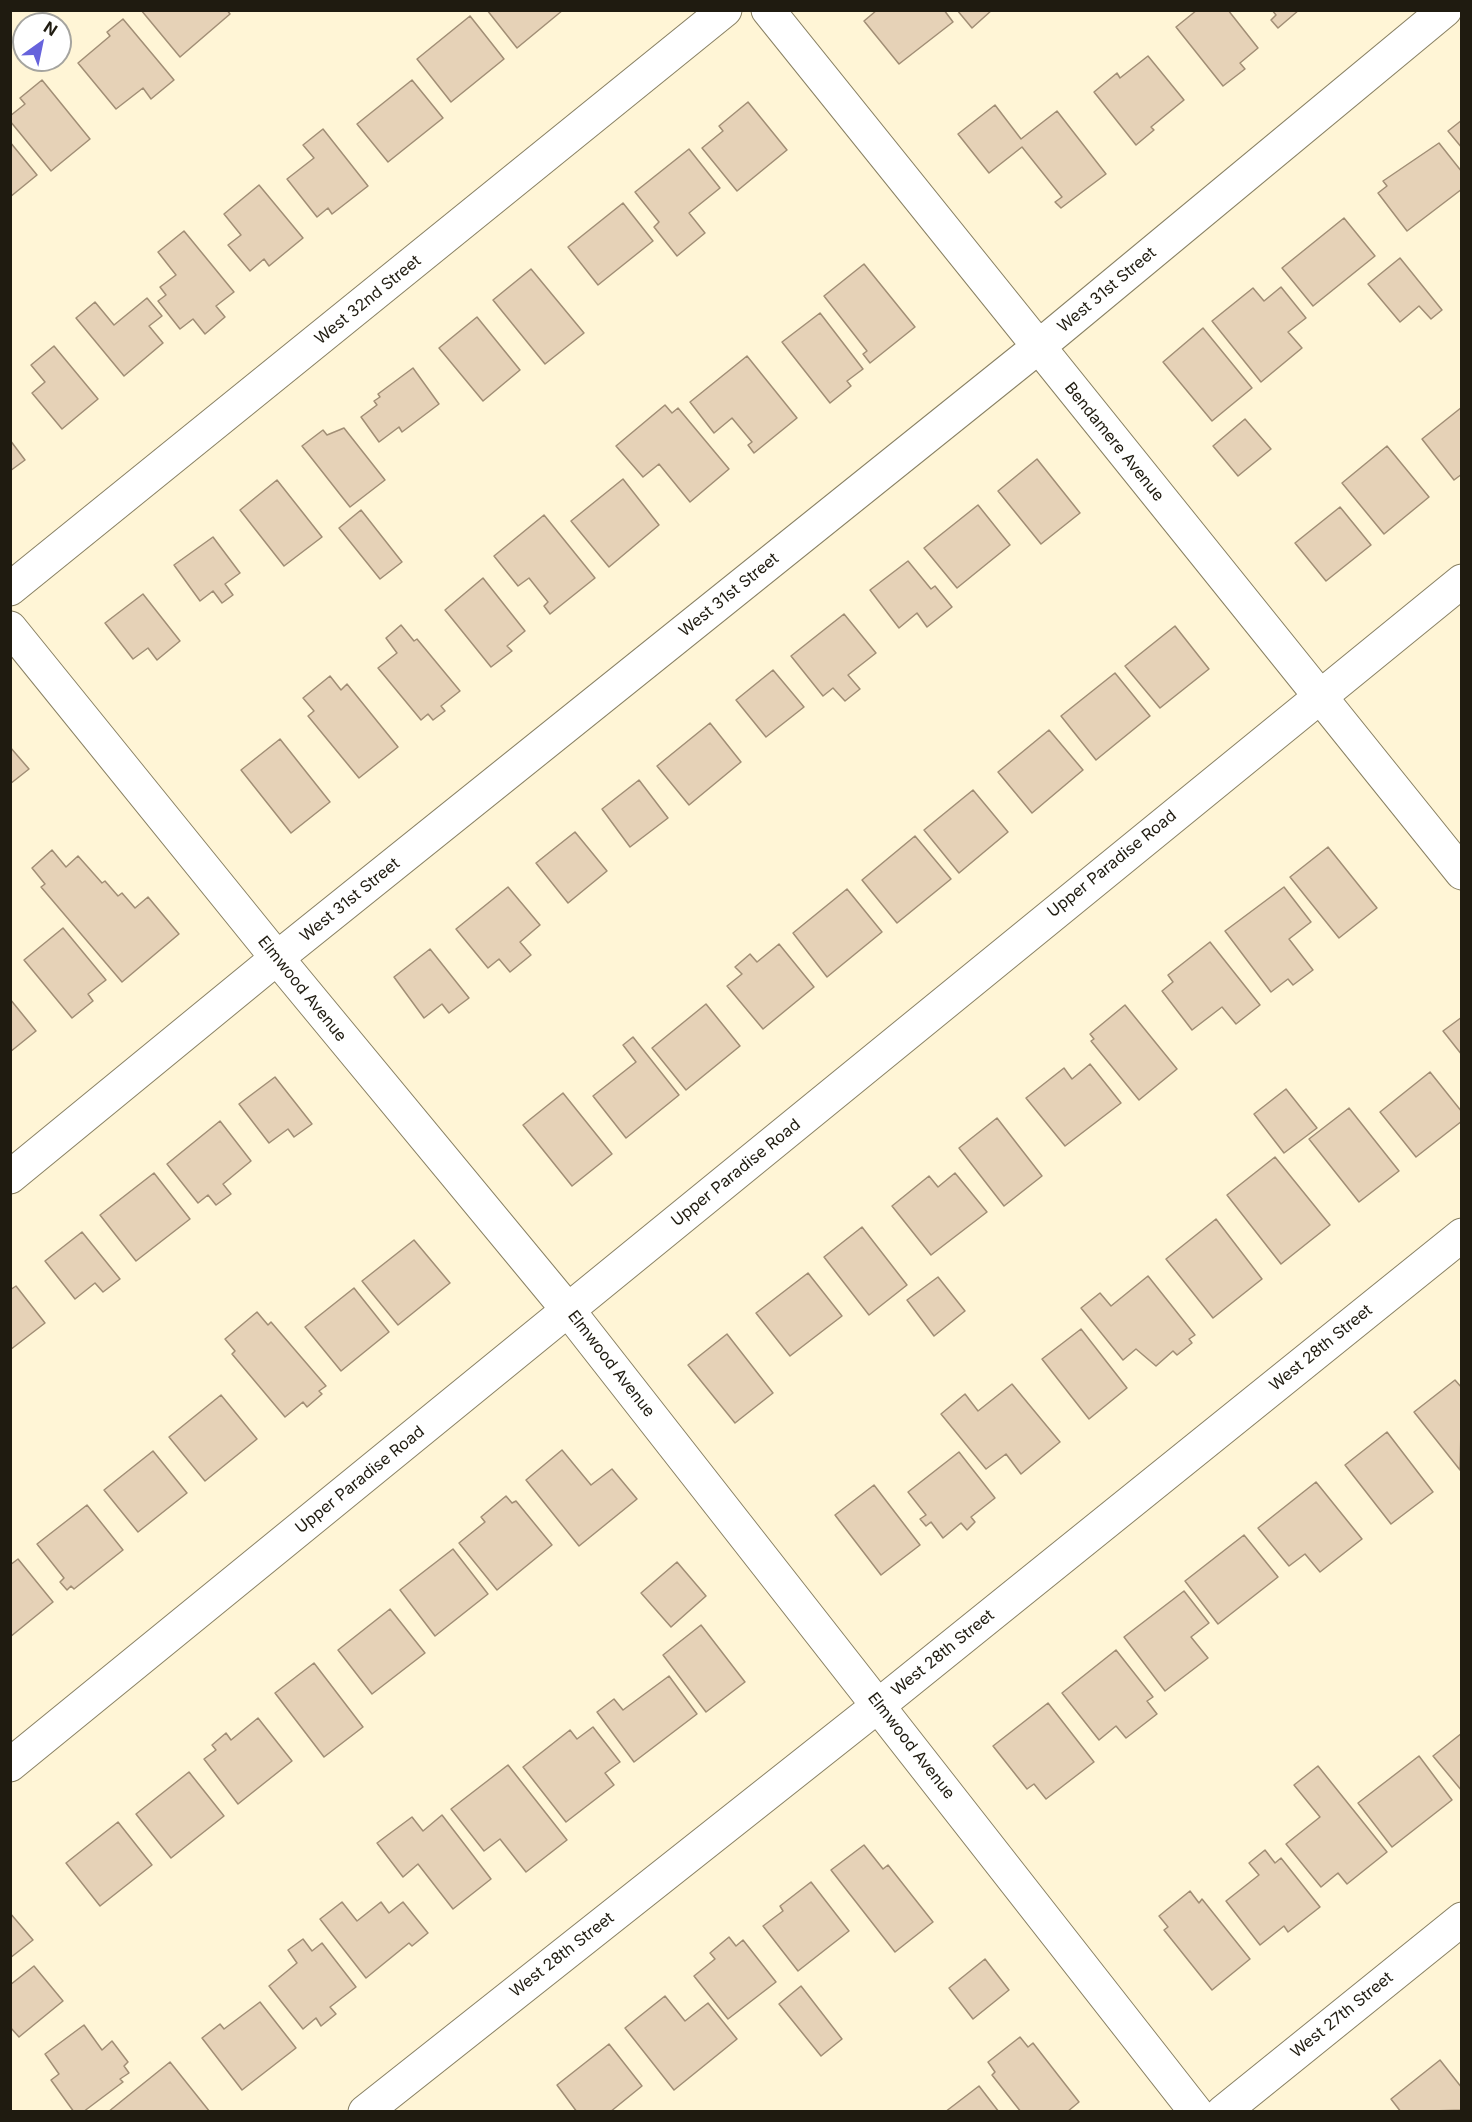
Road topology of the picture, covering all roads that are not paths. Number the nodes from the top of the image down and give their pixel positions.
1 (725, 10) edge
2 (768, 10) edge
3 (1446, 10) edge
4 (1037, 348) junction
5 (1461, 580) edge
6 (10, 589) edge
7 (10, 628) edge
8 (1320, 694) junction
9 (1461, 873) edge
10 (277, 958) junction
11 (10, 1177) edge
12 (1461, 1236) edge
13 (568, 1310) junction
14 (879, 1705) junction
15 (10, 1765) edge
16 (1461, 1919) edge
17 (365, 2112) edge
18 (1196, 2112) edge
19 (1223, 2112) edge

1 - 6 street, West 32nd Street
2 - 4 street, Bendamere Avenue
3 - 4 street, West 31st Street
4 - 8 street, Bendamere Avenue
4 - 10 street, West 31st Street
5 - 8 street, Upper Paradise Road
7 - 10 street, Elmwood Avenue
8 - 9 street, Bendamere Avenue
8 - 13 street, Upper Paradise Road
10 - 11 street, West 31st Street
10 - 13 street, Elmwood Avenue
12 - 14 street, West 28th Street
13 - 14 street, Elmwood Avenue
13 - 15 street, Upper Paradise Road
14 - 17 street, West 28th Street
14 - 18 street, Elmwood Avenue
16 - 19 street, West 27th Street

